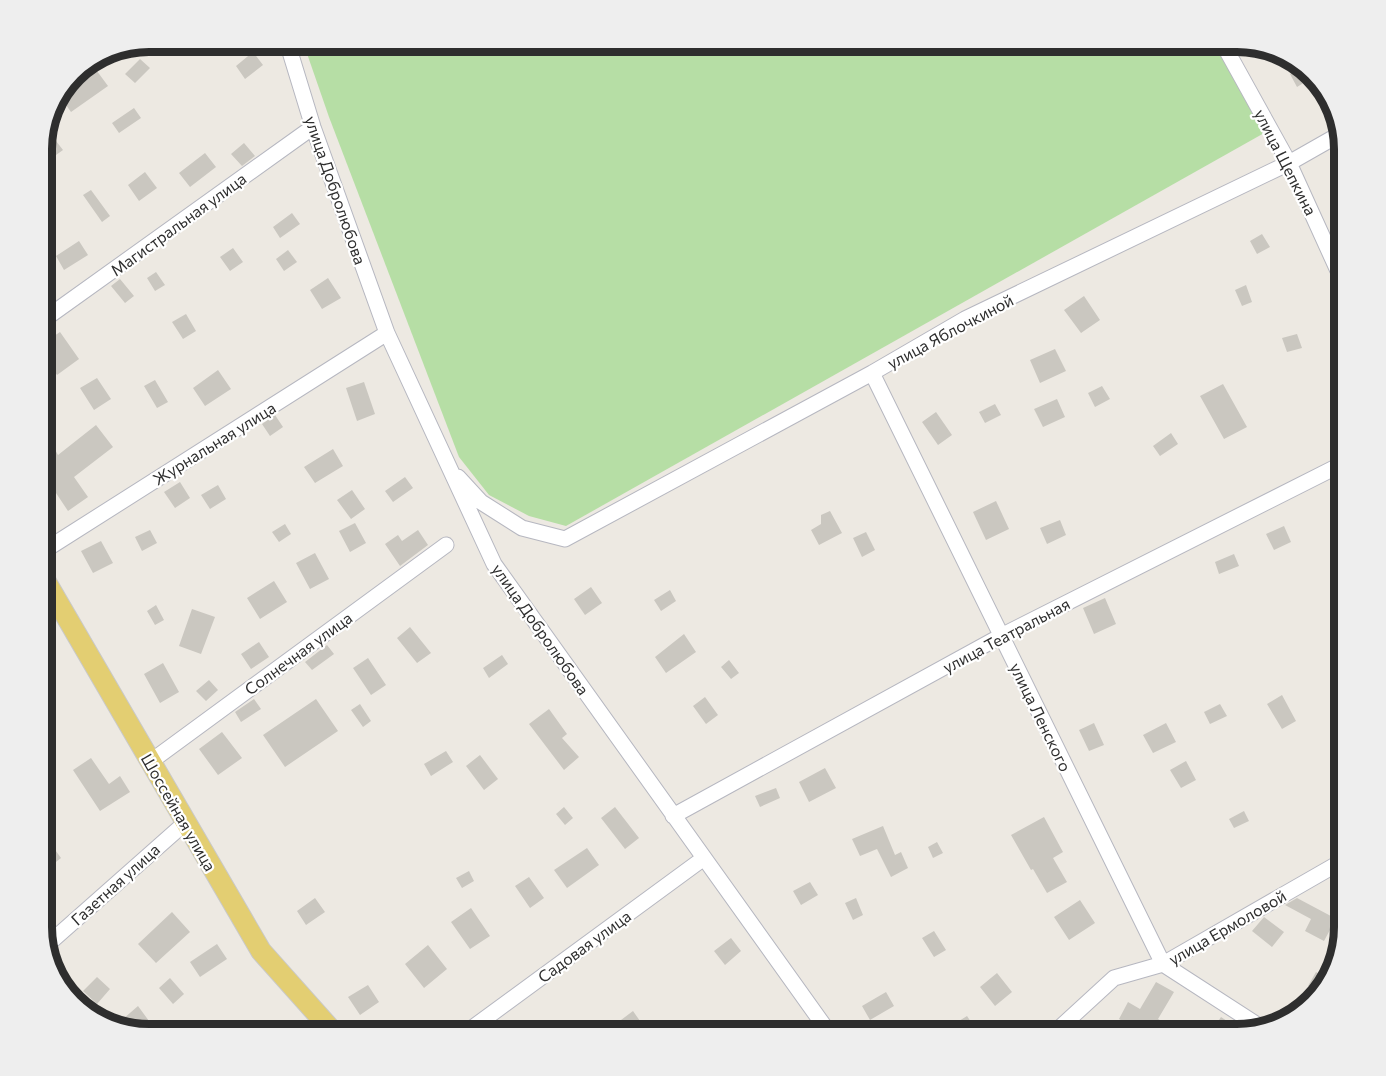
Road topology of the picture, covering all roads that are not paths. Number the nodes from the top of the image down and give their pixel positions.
1 (290, 52) edge
2 (1228, 52) edge
3 (313, 127) junction
4 (1333, 138) edge
5 (1289, 163) junction
6 (1334, 262) edge
7 (53, 313) edge
8 (387, 333) junction
9 (872, 373) junction
10 (446, 463) junction
11 (1334, 468) edge
12 (53, 545) edge
13 (446, 545) dead end
14 (53, 594) edge
15 (1001, 636) junction
16 (150, 762) junction
17 (674, 816) junction
18 (185, 823) junction
19 (704, 858) junction
20 (1334, 866) edge
21 (54, 939) edge
22 (1162, 964) junction
23 (1253, 1022) edge
24 (327, 1024) edge
25 (478, 1024) edge
26 (823, 1024) edge
27 (1064, 1024) edge

1 - 3 street, улица Добролюбова
2 - 5 street, улица Щепкина
3 - 7 street, Магистральная улица
3 - 8 street, улица Добролюбова
4 - 5 street, улица Яблочкиной
5 - 6 street, улица Щепкина
5 - 9 street, улица Яблочкиной
8 - 10 street, улица Добролюбова
8 - 12 street, Журнальная улица
9 - 10 street, улица Яблочкиной
9 - 15 street, улица Ленского
10 - 17 street, улица Добролюбова
11 - 15 street, улица Театральная
13 - 16 street, Солнечная улица
14 - 16 main road, Шоссейная улица
15 - 17 street, улица Театральная
15 - 22 street, улица Ленского
16 - 18 main road, Шоссейная улица
17 - 19 street, улица Добролюбова
18 - 21 street, Газетная улица
18 - 24 main road, Шоссейная улица
19 - 25 street, Садовая улица
19 - 26 street, улица Добролюбова
20 - 22 street, улица Ермоловой
22 - 23 street
22 - 27 street, улица Ермоловой

